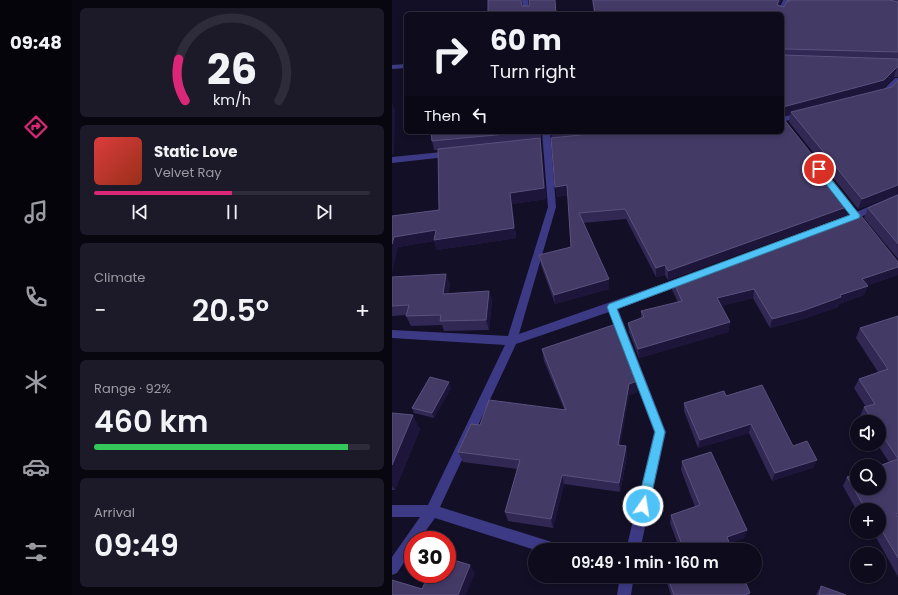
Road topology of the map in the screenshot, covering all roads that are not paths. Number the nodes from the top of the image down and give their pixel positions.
1 (525, 0) edge
2 (786, 0) edge
3 (528, 12) edge
4 (781, 12) edge
5 (404, 66) edge
6 (392, 67) edge
7 (898, 80) edge
8 (871, 97) edge
9 (812, 112) edge
10 (784, 124) edge
11 (546, 134) edge
12 (462, 153) edge
13 (392, 160) edge
14 (898, 197) edge
15 (841, 222) edge
16 (693, 277) edge
17 (612, 307) junction
18 (392, 334) edge
19 (512, 341) junction
20 (392, 511) edge
21 (432, 511) junction
22 (533, 543) edge
23 (635, 543) edge
24 (392, 568) edge
25 (626, 583) edge
26 (624, 595) edge

1 - 3 street
2 - 4 street
5 - 6 street
7 - 8 street
9 - 10 street
11 - 19 street
12 - 13 street
14 - 15 street
16 - 17 street
17 - 19 street
17 - 23 street
18 - 19 street
19 - 21 street
20 - 21 street
21 - 22 street
21 - 24 street
25 - 26 street

